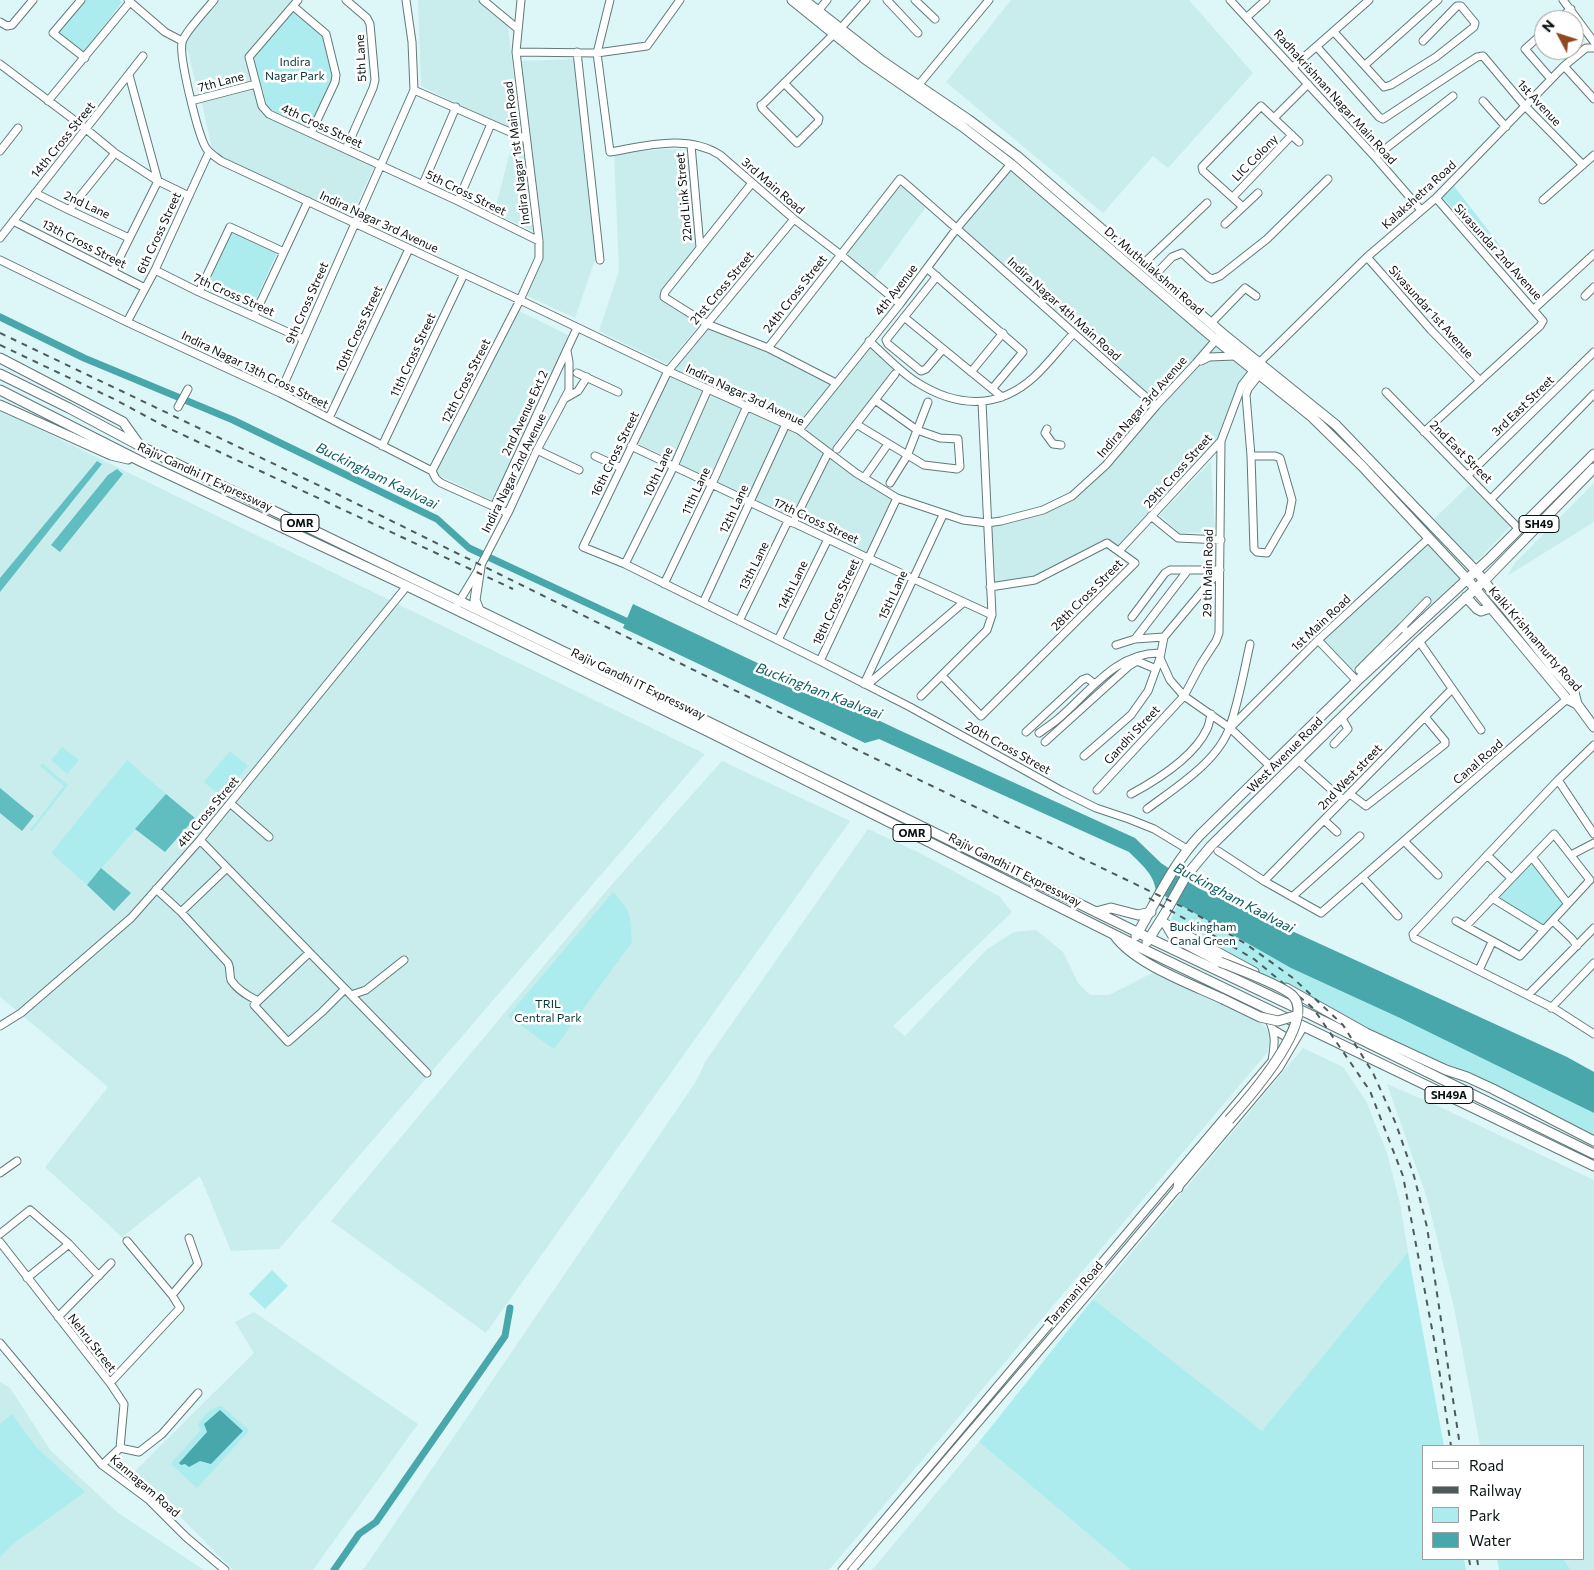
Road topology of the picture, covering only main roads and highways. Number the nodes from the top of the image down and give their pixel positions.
1 (792, 0) edge
2 (804, 0) edge
3 (837, 31) junction
4 (915, 89) junction
5 (1219, 336) junction
6 (3, 360) edge
7 (0, 374) edge
8 (0, 390) edge
9 (0, 405) edge
10 (140, 446) junction
11 (1594, 454) edge
12 (142, 462) junction
13 (1593, 472) edge
14 (480, 568) road end
15 (1476, 571) junction
16 (1467, 579) junction
17 (1484, 581) junction
18 (1475, 588) junction
19 (1466, 597) junction
20 (457, 605) junction
21 (1490, 608) junction
22 (479, 610) junction
23 (1577, 704) junction
24 (1594, 727) edge
25 (1096, 912) junction
26 (1151, 912) junction
27 (1164, 923) junction
28 (1138, 933) junction
29 (1114, 934) junction
30 (1149, 938) junction
31 (1174, 938) junction
32 (1132, 943) junction
33 (1159, 943) junction
34 (1143, 949) junction
35 (1298, 1015) junction
36 (1446, 1070) junction
37 (1436, 1076) junction
38 (1454, 1085) junction
39 (1448, 1095) junction
40 (1474, 1095) junction
41 (1469, 1105) junction
42 (1594, 1141) edge
43 (1594, 1154) edge
44 (1594, 1166) edge
45 (1178, 1188) road end

1 - 3 main road, Dr. Muthulakshmi Road
2 - 3 main road, Dr. Muthulakshmi Road
3 - 4 main road, Dr. Muthulakshmi Road
4 - 5 main road, Dr. Muthulakshmi Road
4 - 5 main road, Dr. Muthulakshmi Road
5 - 15 main road, Dr. Muthulakshmi Road
5 - 16 main road, Dr. Muthulakshmi Road
6 - 10 main road
7 - 10 main road, Rajiv Gandhi IT Expressway / OMR
8 - 12 main road, Rajiv Gandhi IT Expressway / OMR
9 - 12 main road
10 - 20 main road, Rajiv Gandhi IT Expressway / OMR
11 - 15 main road, SH49
12 - 20 main road, Rajiv Gandhi IT Expressway / OMR
13 - 17 main road, SH49
14 - 22 main road
15 - 16 main road, SH49
15 - 17 main road, Dr. Muthulakshmi Road
16 - 18 main road, Dr. Muthulakshmi Road
16 - 26 main road, West Avenue Road / SH49
17 - 18 main road, SH49
17 - 23 main road, Kalki Krishnamurty Road
18 - 19 main road, SH49
18 - 21 main road, Kalki Krishnamurty Road
19 - 21 main road
19 - 27 main road, West Avenue Road
20 - 22 main road, Rajiv Gandhi IT Expressway / OMR
20 - 29 main road, Rajiv Gandhi IT Expressway / OMR
21 - 23 main road, Kalki Krishnamurty Road
22 - 25 main road, Rajiv Gandhi IT Expressway / OMR
23 - 24 main road, Kalki Krishnamurty Road
25 - 26 main road
25 - 28 main road, Rajiv Gandhi IT Expressway / OMR
26 - 28 main road, West Avenue Road
27 - 30 main road, West Avenue Road
27 - 31 main road
27 - 36 main road
28 - 30 main road, Rajiv Gandhi IT Expressway
28 - 32 main road, West Avenue Road
29 - 32 main road, Rajiv Gandhi IT Expressway / OMR
29 - 35 main road, bridge
30 - 33 main road, Rajiv Gandhi IT Expressway
30 - 34 main road, West Avenue Road
31 - 33 main road
31 - 35 main road, bridge
32 - 34 main road, Rajiv Gandhi IT Expressway / OMR
33 - 37 main road, Rajiv Gandhi IT Expressway
34 - 39 main road, Rajiv Gandhi IT Expressway / SH49A
35 - 45 main road, bridge
36 - 37 main road
36 - 42 main road
37 - 38 main road, SH49A
38 - 39 main road
38 - 40 main road, SH49A
39 - 41 main road, SH49A
40 - 41 main road
40 - 43 main road, SH49A
41 - 44 main road, SH49A

